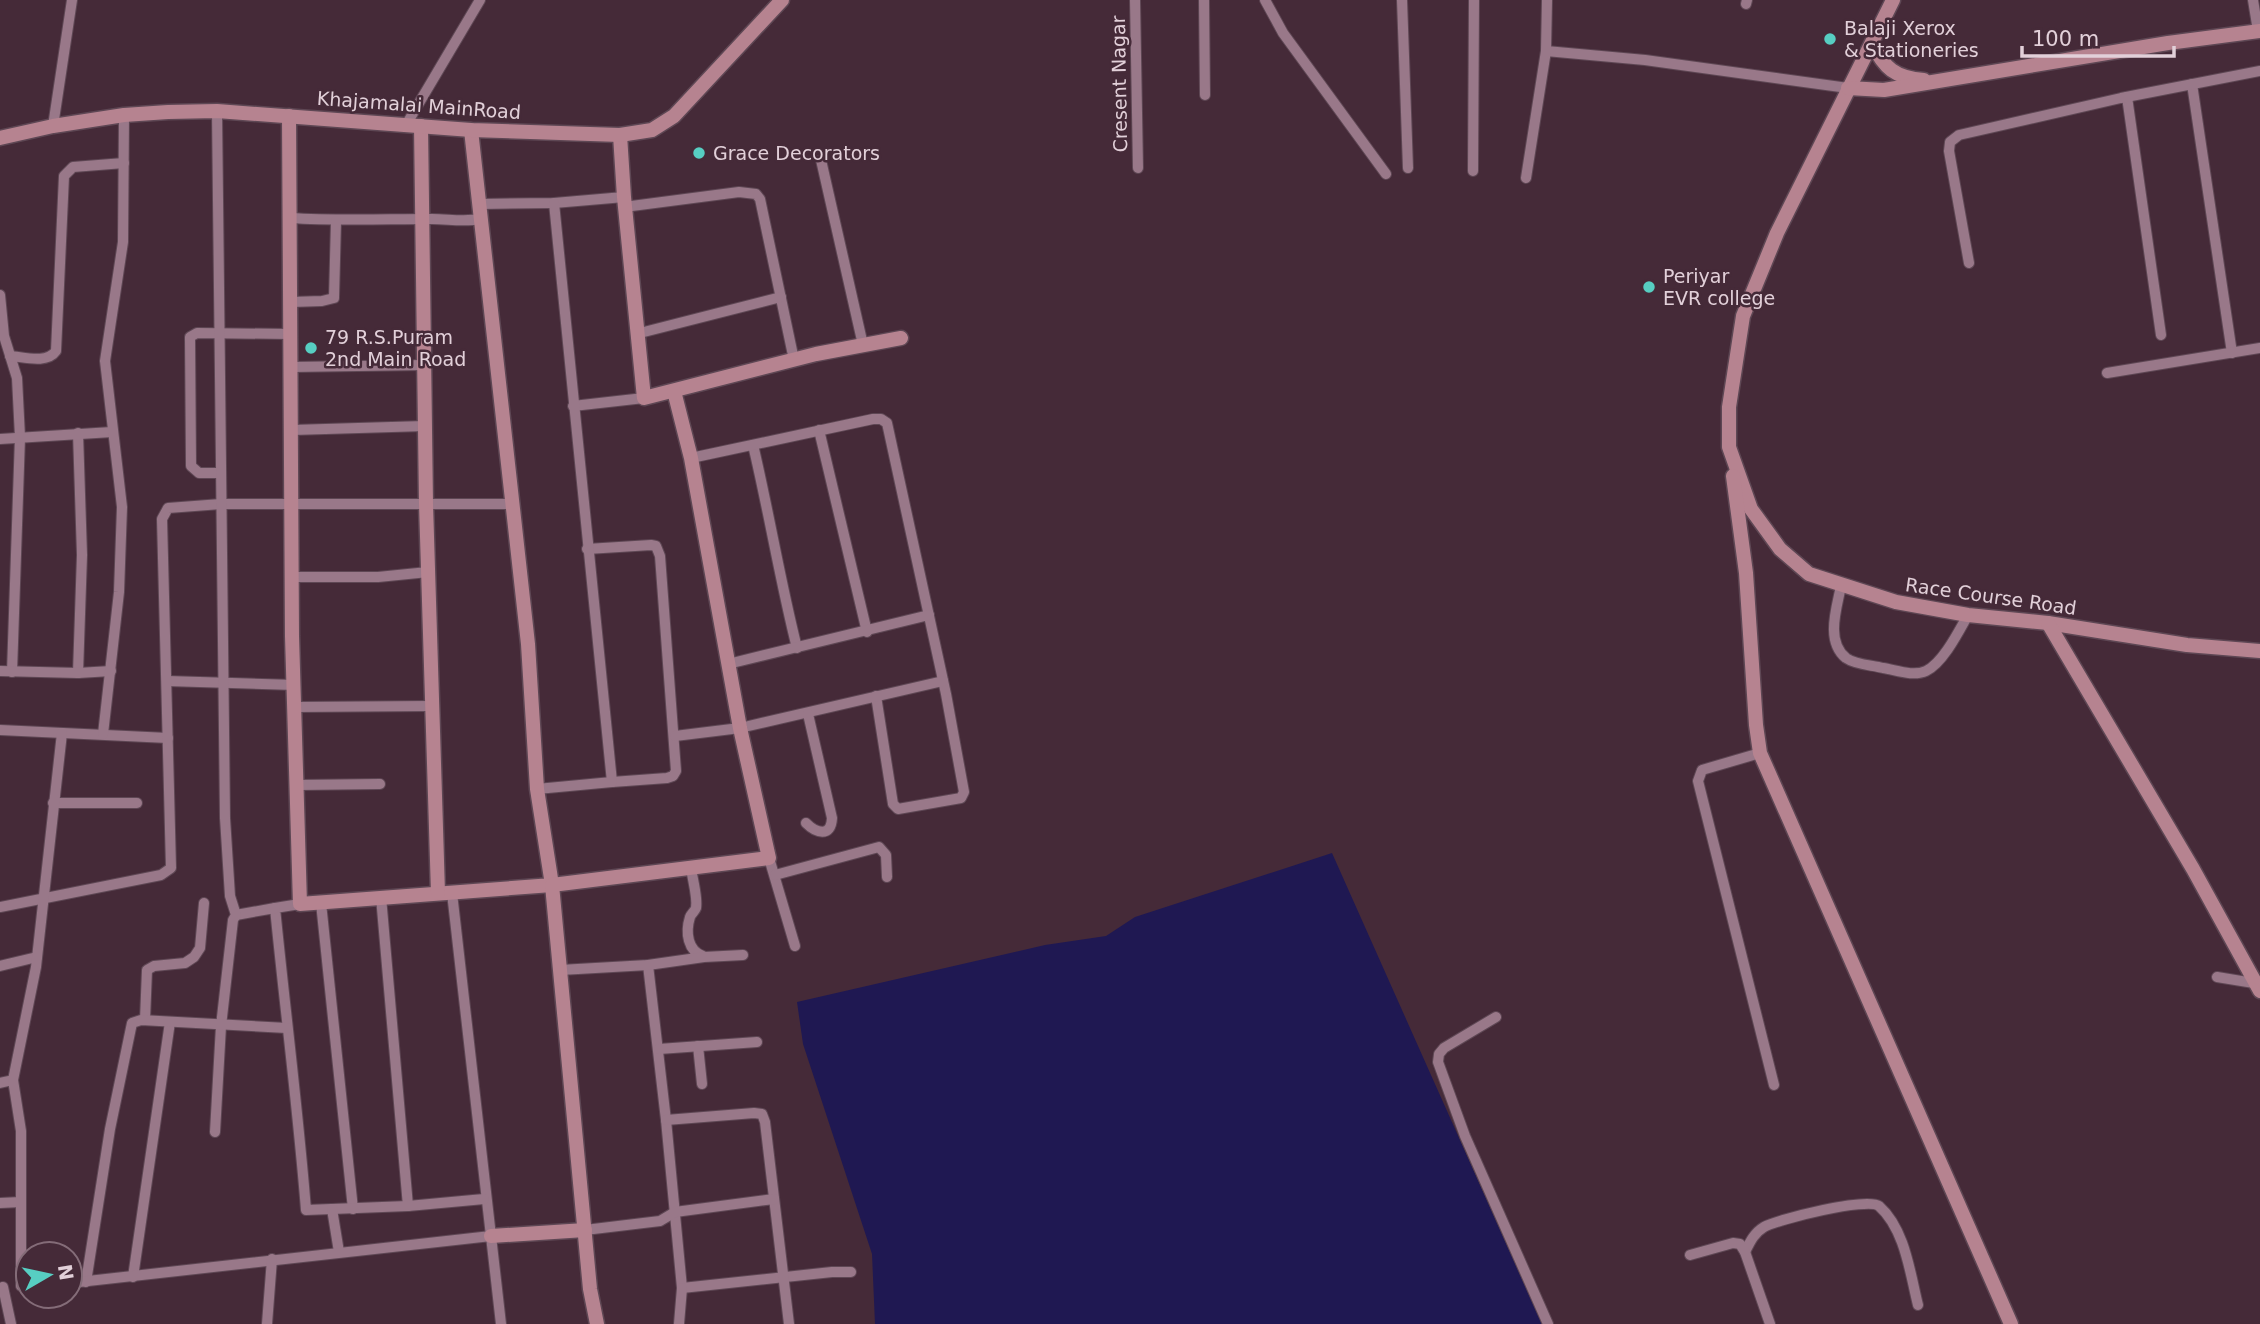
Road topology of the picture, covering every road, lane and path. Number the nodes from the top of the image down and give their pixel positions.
1 (72, 0) edge
2 (480, 0) edge
3 (782, 0) edge
4 (1135, 0) edge
5 (1204, 0) edge
6 (1265, 0) edge
7 (1402, 0) edge
8 (1474, 0) edge
9 (1548, 0) edge
10 (1893, 0) edge
11 (2253, 0) edge
12 (2259, 31) edge
13 (1872, 43) junction
14 (1546, 51) junction
15 (2260, 71) edge
16 (1939, 80) junction
17 (2192, 84) junction
18 (1848, 88) junction
19 (1205, 95) dead end
20 (2127, 97) junction
21 (217, 111) junction
22 (124, 115) junction
23 (289, 116) junction
24 (53, 126) junction
25 (414, 126) junction
26 (471, 130) junction
27 (620, 135) junction
28 (0, 138) edge
29 (821, 160) dead end
30 (124, 163) junction
31 (1138, 168) dead end
32 (1408, 169) dead end
33 (1473, 172) dead end
34 (1386, 174) dead end
35 (1526, 178) dead end
36 (624, 202) junction
37 (554, 203) junction
38 (479, 204) junction
39 (290, 218) junction
40 (423, 219) junction
41 (481, 219) junction
42 (336, 220) junction
43 (1969, 263) dead end
44 (0, 295) edge
45 (781, 297) junction
46 (291, 302) junction
47 (220, 333) junction
48 (291, 334) junction
49 (636, 334) junction
50 (2161, 335) dead end
51 (901, 338) dead end
52 (863, 345) junction
53 (2260, 348) edge
54 (2232, 353) junction
55 (10, 356) junction
56 (794, 360) junction
57 (425, 365) junction
58 (291, 367) junction
59 (2107, 373) dead end
60 (674, 391) junction
61 (644, 398) junction
62 (573, 406) junction
63 (425, 426) junction
64 (292, 430) junction
65 (819, 430) junction
66 (112, 432) junction
67 (78, 433) junction
68 (20, 438) junction
69 (0, 439) edge
70 (753, 445) junction
71 (1729, 447) junction
72 (691, 458) junction
73 (220, 473) junction
74 (512, 504) junction
75 (221, 505) junction
76 (291, 505) junction
77 (426, 505) junction
78 (587, 549) junction
79 (428, 572) junction
80 (292, 578) junction
81 (1841, 586) junction
82 (929, 615) junction
83 (1968, 615) junction
84 (2048, 623) junction
85 (867, 632) junction
86 (797, 648) junction
87 (2260, 651) edge
88 (729, 664) junction
89 (0, 671) edge
90 (111, 671) junction
91 (12, 672) junction
92 (78, 673) junction
93 (167, 681) junction
94 (943, 681) junction
95 (224, 684) junction
96 (295, 685) junction
97 (876, 696) junction
98 (432, 706) junction
99 (295, 708) junction
100 (808, 714) junction
101 (740, 728) junction
102 (0, 730) edge
103 (62, 733) junction
104 (103, 734) junction
105 (674, 736) junction
106 (169, 738) junction
107 (1760, 753) junction
108 (612, 782) junction
109 (380, 784) dead end
110 (297, 785) junction
111 (537, 789) junction
112 (53, 803) junction
113 (137, 803) dead end
114 (806, 823) dead end
115 (769, 858) junction
116 (691, 867) junction
117 (775, 875) junction
118 (887, 877) dead end
119 (552, 885) junction
120 (445, 893) junction
121 (381, 897) junction
122 (43, 898) junction
123 (204, 903) dead end
124 (321, 903) junction
125 (300, 904) junction
126 (0, 907) edge
127 (275, 908) junction
128 (236, 915) junction
129 (795, 946) dead end
130 (743, 955) dead end
131 (37, 957) junction
132 (704, 957) junction
133 (648, 965) junction
134 (0, 966) edge
135 (560, 970) junction
136 (2217, 976) dead end
137 (2259, 986) edge
138 (1496, 1017) dead end
139 (145, 1020) junction
140 (170, 1022) junction
141 (221, 1026) junction
142 (287, 1028) junction
143 (757, 1042) dead end
144 (698, 1046) junction
145 (659, 1049) junction
146 (13, 1080) junction
147 (0, 1083) edge
148 (702, 1084) dead end
149 (1774, 1085) dead end
150 (666, 1120) junction
151 (215, 1132) dead end
152 (484, 1199) dead end
153 (774, 1199) junction
154 (21, 1202) junction
155 (0, 1203) edge
156 (408, 1206) junction
157 (332, 1209) junction
158 (353, 1209) junction
159 (675, 1213) junction
160 (585, 1230) junction
161 (491, 1236) junction
162 (22, 1240) edge
163 (339, 1252) junction
164 (1745, 1252) junction
165 (1690, 1255) dead end
166 (272, 1259) junction
167 (852, 1272) dead end
168 (133, 1277) junction
169 (784, 1277) junction
170 (86, 1282) joint
171 (1, 1287) edge
172 (682, 1288) junction
173 (1918, 1305) dead end
174 (10, 1324) edge
175 (267, 1324) edge
176 (501, 1324) edge
177 (597, 1324) edge
178 (679, 1324) edge
179 (789, 1324) edge
180 (1548, 1324) edge
181 (1770, 1324) edge
182 (2011, 1324) edge

1 - 24 street
2 - 25 street
3 - 27 street, Khajamalai MainRoad
4 - 31 street, Cresent Nagar
5 - 19 street
6 - 34 street
7 - 32 street
8 - 33 street
9 - 14 street
10 - 13 street, Race Course Road
11 - 12 street
12 - 16 street
13 - 16 street
13 - 18 street, Race Course Road
14 - 18 street
14 - 35 street
15 - 17 street
16 - 18 street
17 - 20 street
17 - 54 street
18 - 71 street, Race Course Road
20 - 43 street
20 - 50 street
21 - 22 street, Khajamalai MainRoad
21 - 23 street, Khajamalai MainRoad
21 - 47 street
22 - 24 street, Khajamalai MainRoad
22 - 30 street
23 - 25 street, Khajamalai MainRoad
23 - 39 street
24 - 28 street, Khajamalai MainRoad
25 - 26 street, Khajamalai MainRoad
25 - 40 street
26 - 27 street, Khajamalai MainRoad
26 - 38 street
27 - 36 street
29 - 52 street
30 - 55 street
30 - 66 street
36 - 37 street
36 - 45 street
36 - 49 street
37 - 38 street
37 - 62 street
38 - 41 street
39 - 42 street
39 - 46 street
40 - 41 street
40 - 42 street
40 - 57 street
41 - 74 street
42 - 46 street
44 - 55 street
45 - 49 street
45 - 56 street
46 - 48 street
47 - 48 street
47 - 73 street
47 - 73 street
48 - 58 street
49 - 61 street
51 - 52 street
52 - 56 street
53 - 54 street
54 - 59 street
55 - 68 street
56 - 60 street
57 - 58 street
57 - 63 street
58 - 64 street
60 - 61 street
60 - 72 street
61 - 62 street
62 - 78 street
63 - 64 street
63 - 77 street
64 - 76 street
65 - 70 street
65 - 82 street
65 - 85 street
66 - 67 street
66 - 90 street
67 - 68 street
67 - 92 street
68 - 69 street
68 - 91 street
70 - 72 street
70 - 86 street
71 - 81 street, Race Course Road
71 - 107 street
72 - 88 street
73 - 75 street
74 - 77 street
74 - 111 street
75 - 76 street
75 - 93 street
75 - 95 street
76 - 77 street
76 - 80 street
77 - 79 street
78 - 105 street
78 - 108 street
79 - 80 street
79 - 98 street
80 - 96 street
81 - 83 street, Race Course Road
81 - 83 street
82 - 85 street
82 - 94 street
83 - 84 street, Race Course Road
84 - 87 street, Race Course Road
84 - 137 street
85 - 86 street
86 - 88 street
88 - 101 street
89 - 91 street
90 - 92 street
90 - 104 street
91 - 92 street
93 - 95 street
93 - 106 street
94 - 97 street
94 - 97 street
95 - 96 street
95 - 128 street
96 - 99 street
97 - 100 street
98 - 99 street
98 - 120 street
99 - 110 street
100 - 101 street
100 - 114 street
101 - 105 street
101 - 115 street
102 - 103 street
103 - 104 street
103 - 112 street
104 - 106 street
105 - 108 street
106 - 122 street
107 - 149 street
107 - 182 street
108 - 111 street
109 - 110 street
110 - 125 street
111 - 119 street
112 - 113 street
112 - 122 street
115 - 116 street
115 - 117 street
116 - 119 street
116 - 132 street
117 - 118 street
117 - 129 street
119 - 120 street
119 - 135 street
120 - 121 street
120 - 161 street
121 - 124 street
121 - 156 street
122 - 126 street
122 - 131 street
123 - 139 street
124 - 125 street
124 - 158 street
125 - 127 street
127 - 128 street
127 - 142 street
128 - 141 street
130 - 132 street
131 - 134 street
131 - 146 street
132 - 133 street
133 - 135 street
133 - 145 street
135 - 160 street
136 - 137 street
138 - 180 street
139 - 140 street
139 - 170 street
140 - 141 street
140 - 168 street
141 - 142 street
141 - 151 street
142 - 157 street
143 - 144 street
144 - 145 street
144 - 148 street
145 - 150 street
146 - 147 street
146 - 154 street
150 - 153 street
150 - 159 street
152 - 156 street
153 - 159 street
153 - 169 street
154 - 155 street
154 - 162 street
156 - 158 street
157 - 158 street
157 - 163 street
159 - 160 street
159 - 172 street
160 - 161 street
160 - 177 street
161 - 163 street
161 - 176 street
163 - 166 street
164 - 165 street
164 - 173 street
164 - 181 street
166 - 168 street
166 - 175 street
167 - 169 street
168 - 170 street
169 - 172 street
169 - 179 street
171 - 174 street
172 - 178 street

